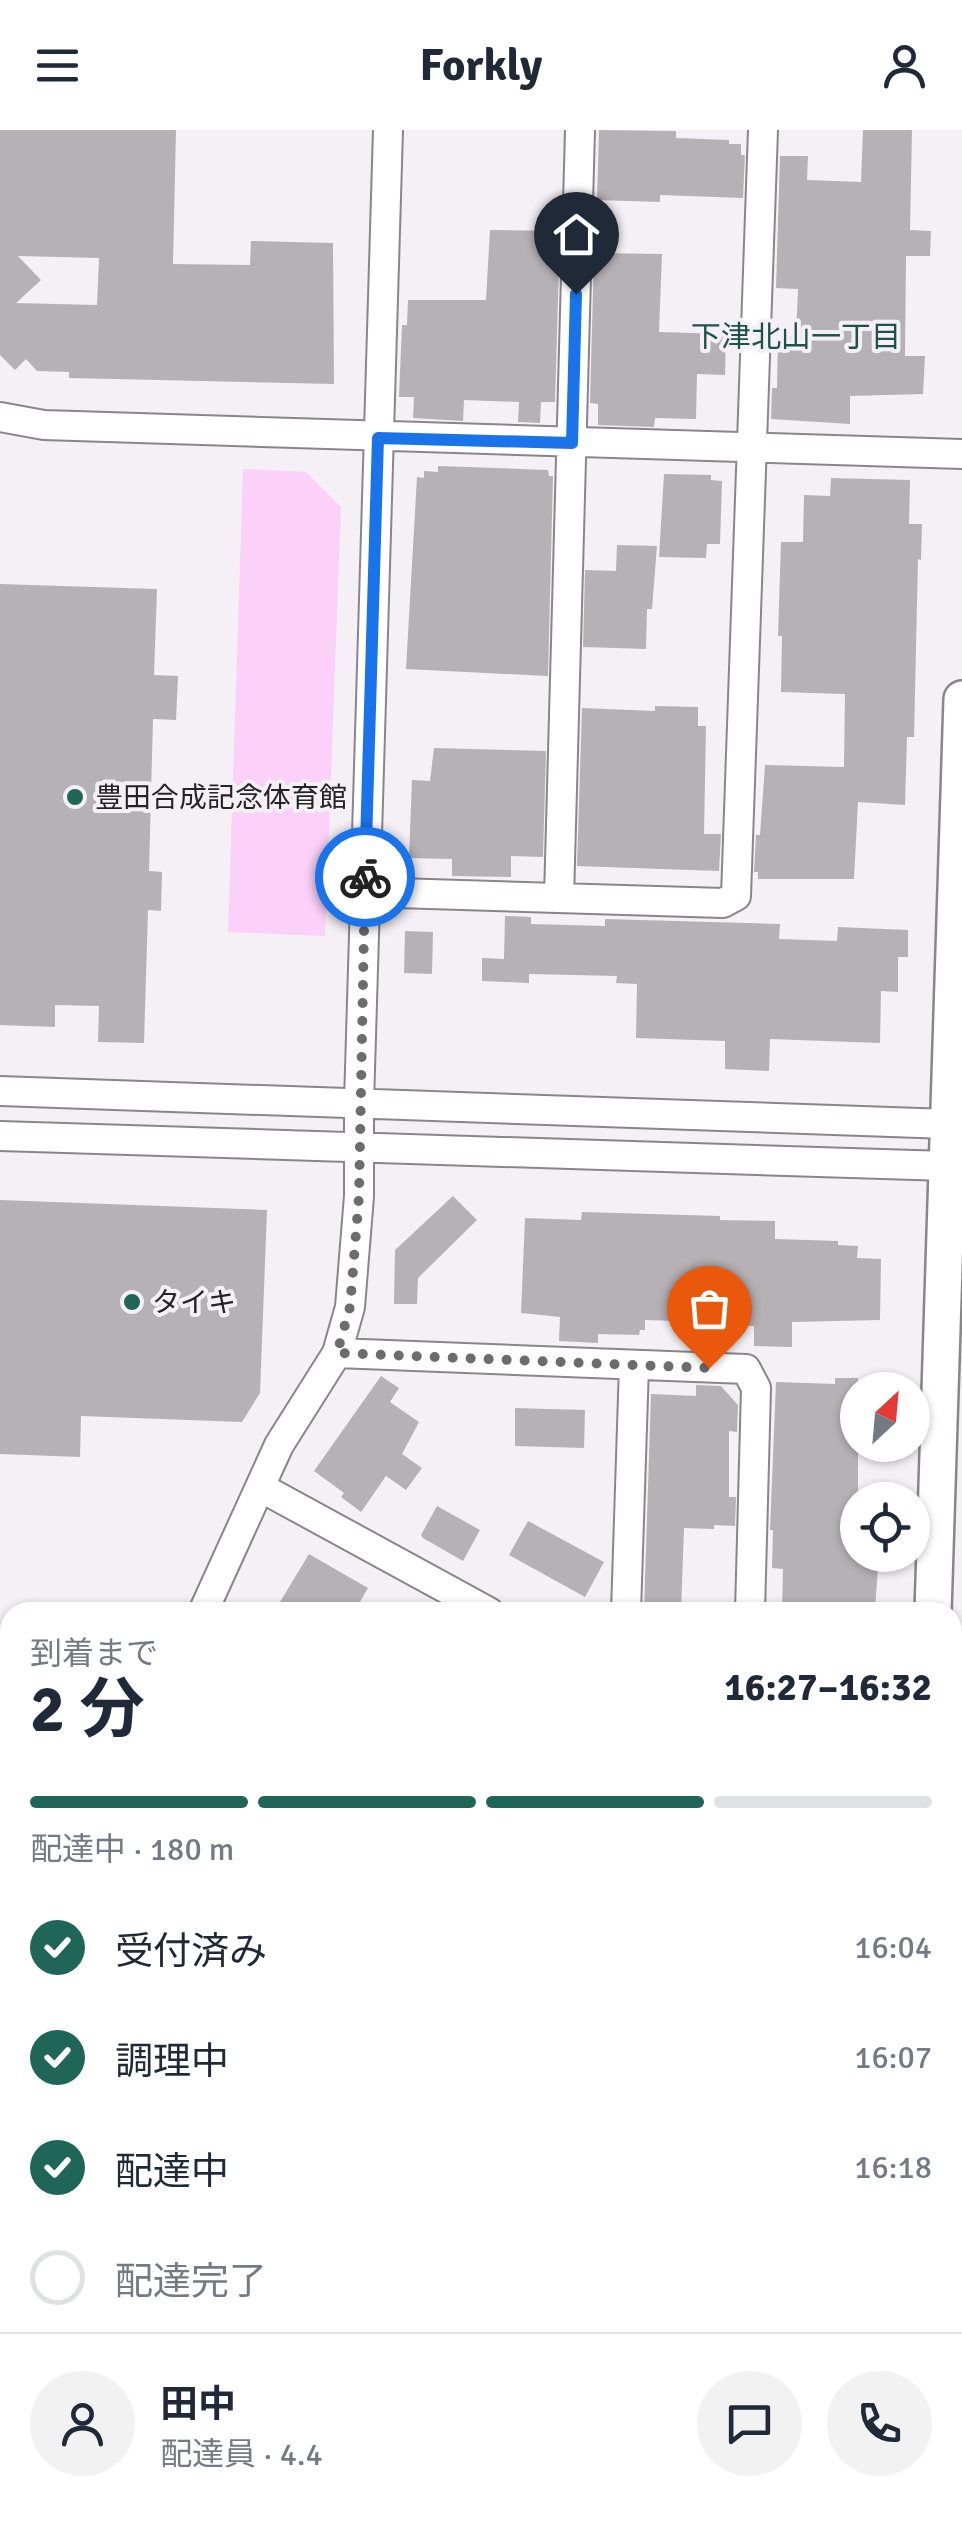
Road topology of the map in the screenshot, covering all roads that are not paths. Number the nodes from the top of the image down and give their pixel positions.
1 (388, 130) edge
2 (580, 130) edge
3 (763, 130) edge
4 (0, 417) edge
5 (378, 438) junction
6 (572, 443) junction
7 (752, 448) junction
8 (962, 454) edge
9 (962, 698) edge
10 (365, 892) junction
11 (559, 898) junction
12 (0, 1090) edge
13 (358, 1103) junction
14 (955, 1129) edge
15 (0, 1136) edge
16 (358, 1148) junction
17 (954, 1163) edge
18 (337, 1353) junction
19 (634, 1365) junction
20 (260, 1487) junction
21 (207, 1602) edge
22 (472, 1602) edge
23 (626, 1602) edge
24 (750, 1602) edge
25 (933, 1602) edge

1 - 5 street
2 - 6 street
3 - 7 street
4 - 5 street
5 - 6 street
5 - 10 street
6 - 7 street
6 - 11 street
7 - 8 street
7 - 11 street
9 - 14 main road
10 - 11 street
10 - 13 street
12 - 13 street
13 - 14 street
13 - 16 street
14 - 17 main road
15 - 16 street
16 - 17 street
16 - 18 street
17 - 25 main road
18 - 19 street
18 - 20 street
19 - 23 street
19 - 24 street
20 - 21 street
20 - 22 street

